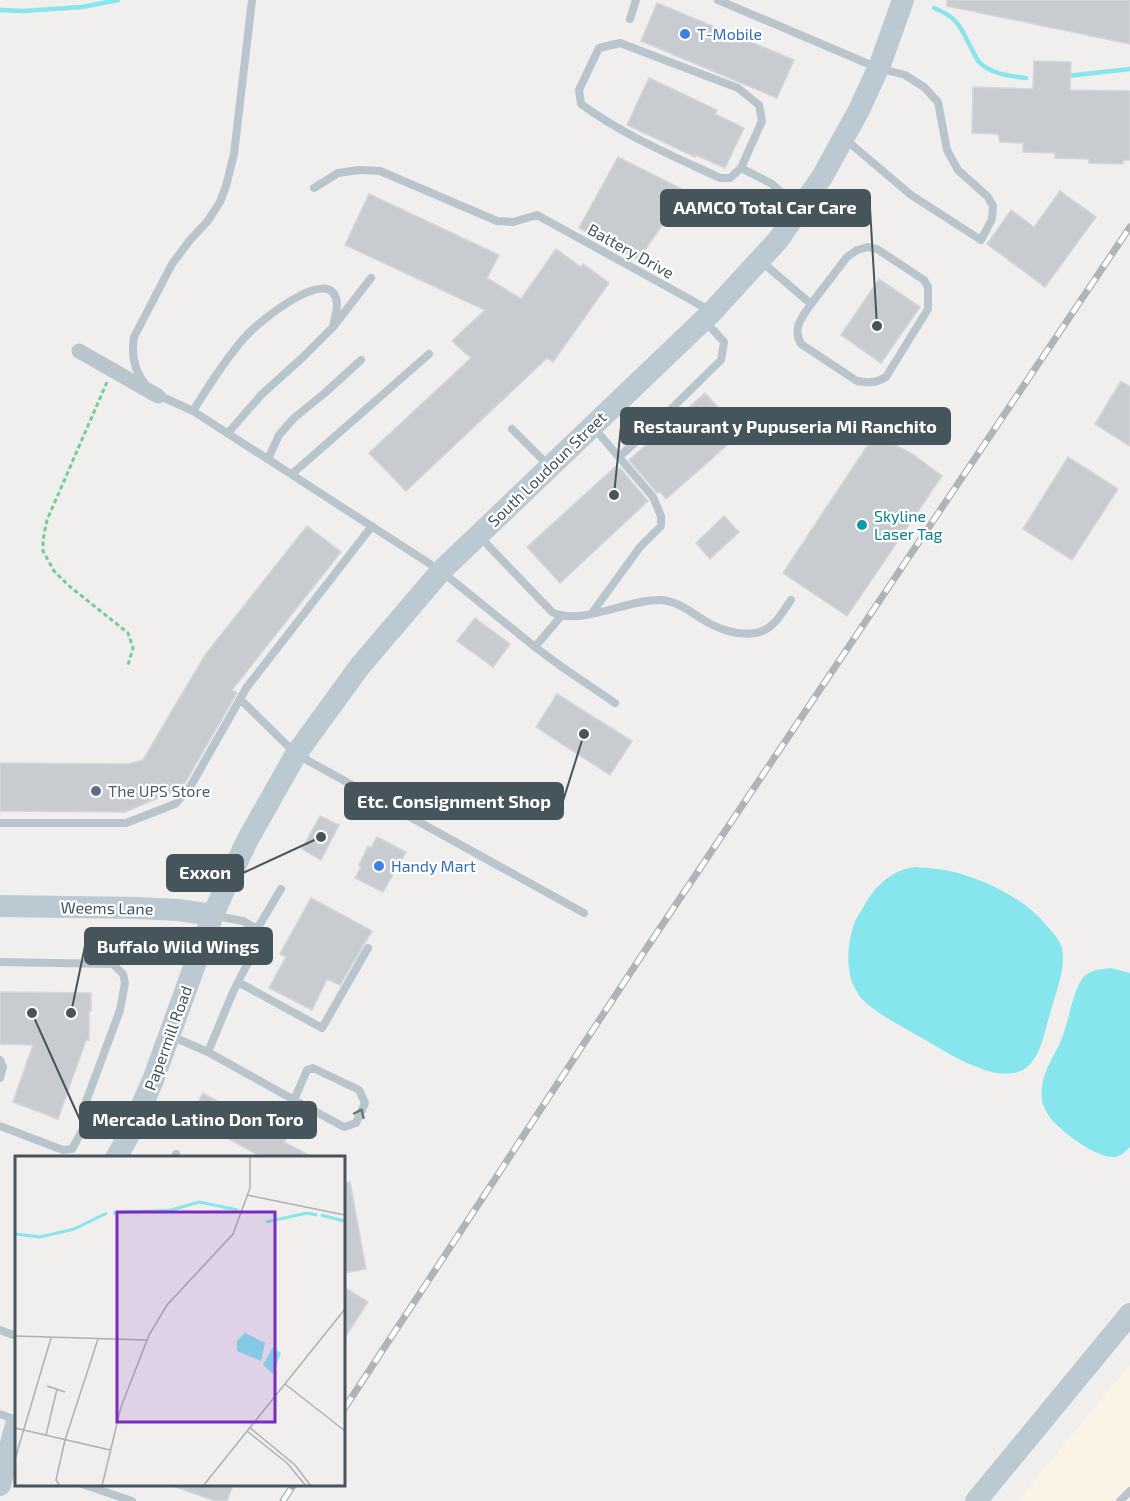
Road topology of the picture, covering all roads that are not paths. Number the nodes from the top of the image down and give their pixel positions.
1 (252, 0) edge
2 (636, 0) edge
3 (718, 0) edge
4 (903, 0) edge
5 (630, 19) dead end
6 (878, 68) junction
7 (843, 138) junction
8 (741, 168) junction
9 (314, 188) dead end
10 (800, 209) junction
11 (760, 260) junction
12 (371, 278) dead end
13 (811, 304) junction
14 (708, 316) junction
15 (333, 327) junction
16 (79, 351) dead end
17 (429, 354) dead end
18 (361, 360) dead end
19 (158, 396) junction
20 (193, 411) junction
21 (592, 426) junction
22 (512, 429) dead end
23 (228, 433) junction
24 (619, 457) junction
25 (268, 459) junction
26 (549, 466) junction
27 (292, 474) junction
28 (372, 526) junction
29 (478, 535) junction
30 (441, 571) junction
31 (791, 600) dead end
32 (592, 613) junction
33 (562, 615) junction
34 (536, 647) junction
35 (240, 699) junction
36 (615, 703) dead end
37 (296, 754) junction
38 (0, 823) edge
39 (282, 889) dead end
40 (0, 906) edge
41 (584, 913) dead end
42 (213, 915) junction
43 (257, 929) junction
44 (368, 948) dead end
45 (0, 962) edge
46 (238, 982) junction
47 (170, 1035) junction
48 (208, 1052) junction
49 (0, 1060) edge
50 (0, 1078) edge
51 (294, 1100) junction
52 (89, 1118) junction
53 (0, 1126) edge
54 (130, 1133) junction
55 (117, 1156) edge
56 (1130, 1314) edge
57 (0, 1330) edge
58 (15, 1336) edge
59 (0, 1414) edge
60 (15, 1420) edge
61 (15, 1432) edge
62 (11, 1461) edge
63 (0, 1485) edge
64 (85, 1486) edge
65 (1130, 1491) edge
66 (132, 1501) edge
67 (976, 1501) edge
68 (1120, 1501) edge

1 - 19 lane
2 - 5 lane
3 - 6 lane
4 - 6 main road, South Loudoun Street
6 - 7 main road, South Loudoun Street
6 - 7 lane
7 - 10 main road, South Loudoun Street
8 - 8 lane
8 - 10 lane
9 - 14 lane, Battery Drive
10 - 11 main road, South Loudoun Street
11 - 13 lane
11 - 14 main road, South Loudoun Street
12 - 15 lane
13 - 13 lane
14 - 21 main road, South Loudoun Street
14 - 24 lane, Battery Drive
15 - 20 lane
15 - 23 lane
16 - 19 street
17 - 27 lane
18 - 25 lane
19 - 20 lane
20 - 23 lane
21 - 24 lane
21 - 26 main road, South Loudoun Street
22 - 26 lane
23 - 25 lane
24 - 32 lane
25 - 27 lane
26 - 29 main road, South Loudoun Street
27 - 28 lane
28 - 30 lane
28 - 35 lane
29 - 30 main road, South Loudoun Street
29 - 33 lane
30 - 34 lane
30 - 37 main road, South Loudoun Street
31 - 32 lane
32 - 33 lane
33 - 34 lane
34 - 36 lane
35 - 37 lane
35 - 38 lane
37 - 41 lane
37 - 42 main road, South Loudoun Street
39 - 43 lane
40 - 42 main road, Weems Lane
42 - 43 lane
42 - 47 main road, Papermill Road
43 - 46 lane
44 - 46 lane
45 - 52 lane
46 - 48 lane
47 - 48 lane
47 - 54 main road, Papermill Road
48 - 51 lane
49 - 50 lane
51 -> 51 lane
52 - 53 lane
52 - 54 lane
54 - 55 main road, Papermill Road
56 - 67 main road
57 - 58 lane
59 - 60 lane
61 - 62 main road
62 - 63 main road
64 - 66 lane
65 - 68 lane

